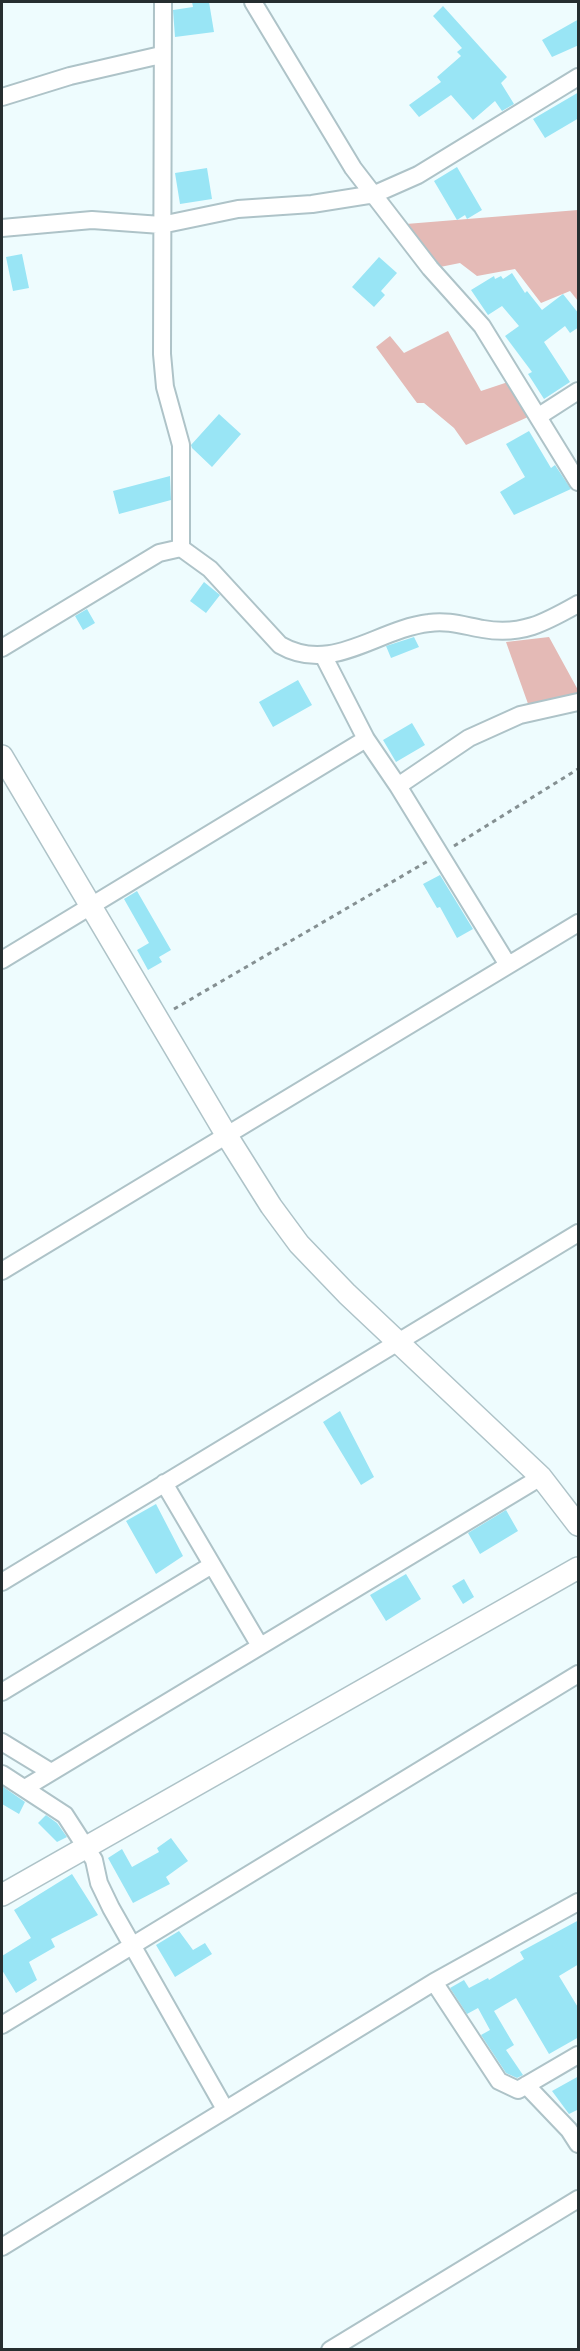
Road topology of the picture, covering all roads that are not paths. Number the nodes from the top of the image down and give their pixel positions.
1 (164, 2) edge
2 (253, 2) edge
3 (161, 55) junction
4 (579, 77) edge
5 (2, 97) edge
6 (375, 194) junction
7 (161, 225) junction
8 (2, 228) edge
9 (579, 391) edge
10 (539, 416) junction
11 (579, 482) edge
12 (181, 548) junction
13 (579, 604) edge
14 (2, 648) edge
15 (324, 657) junction
16 (579, 702) edge
17 (366, 739) junction
18 (2, 756) edge
19 (398, 786) junction
20 (90, 906) junction
21 (579, 923) edge
22 (2, 960) edge
23 (508, 965) junction
24 (227, 1136) junction
25 (579, 1233) edge
26 (2, 1270) edge
27 (398, 1342) junction
28 (541, 1477) junction
29 (164, 1483) junction
30 (579, 1526) edge
31 (212, 1565) junction
32 (579, 1568) edge
33 (2, 1582) edge
34 (261, 1646) junction
35 (579, 1674) edge
36 (2, 1692) edge
37 (2, 1742) edge
38 (51, 1773) junction
39 (2, 1774) edge
40 (25, 1788) junction
41 (85, 1846) junction
42 (2, 1895) edge
43 (579, 1902) edge
44 (132, 1946) junction
45 (434, 1982) junction
46 (2, 2025) edge
47 (579, 2055) edge
48 (526, 2085) junction
49 (225, 2109) junction
50 (579, 2144) edge
51 (579, 2199) edge
52 (2, 2247) edge
53 (330, 2349) edge

1 - 3 street
2 - 6 street
3 - 5 street
3 - 7 street
4 - 6 street
6 - 7 street
6 - 10 street
7 - 8 street
7 - 12 street
9 - 10 street
10 - 11 street
12 - 14 street
12 - 15 street
13 - 15 street
15 - 17 street
16 - 19 street
17 - 19 street
17 - 20 street
18 - 20 street
19 - 23 street
20 - 22 street
20 - 24 street
21 - 23 street
23 - 24 street
24 - 26 street
24 - 27 street
25 - 27 street
27 - 28 street
27 - 29 street
28 - 30 street
28 - 34 street
29 - 31 street
29 - 33 street
31 - 34 street
31 - 36 street
32 - 41 street
34 - 38 street
35 - 44 street
37 - 38 street
38 - 40 street
39 - 40 street
40 - 41 street
41 - 42 street
41 - 44 street
43 - 45 street
44 - 46 street
44 - 49 street
45 - 48 street
45 - 49 street
47 - 48 street
48 - 50 street
49 - 52 street
51 - 53 street

